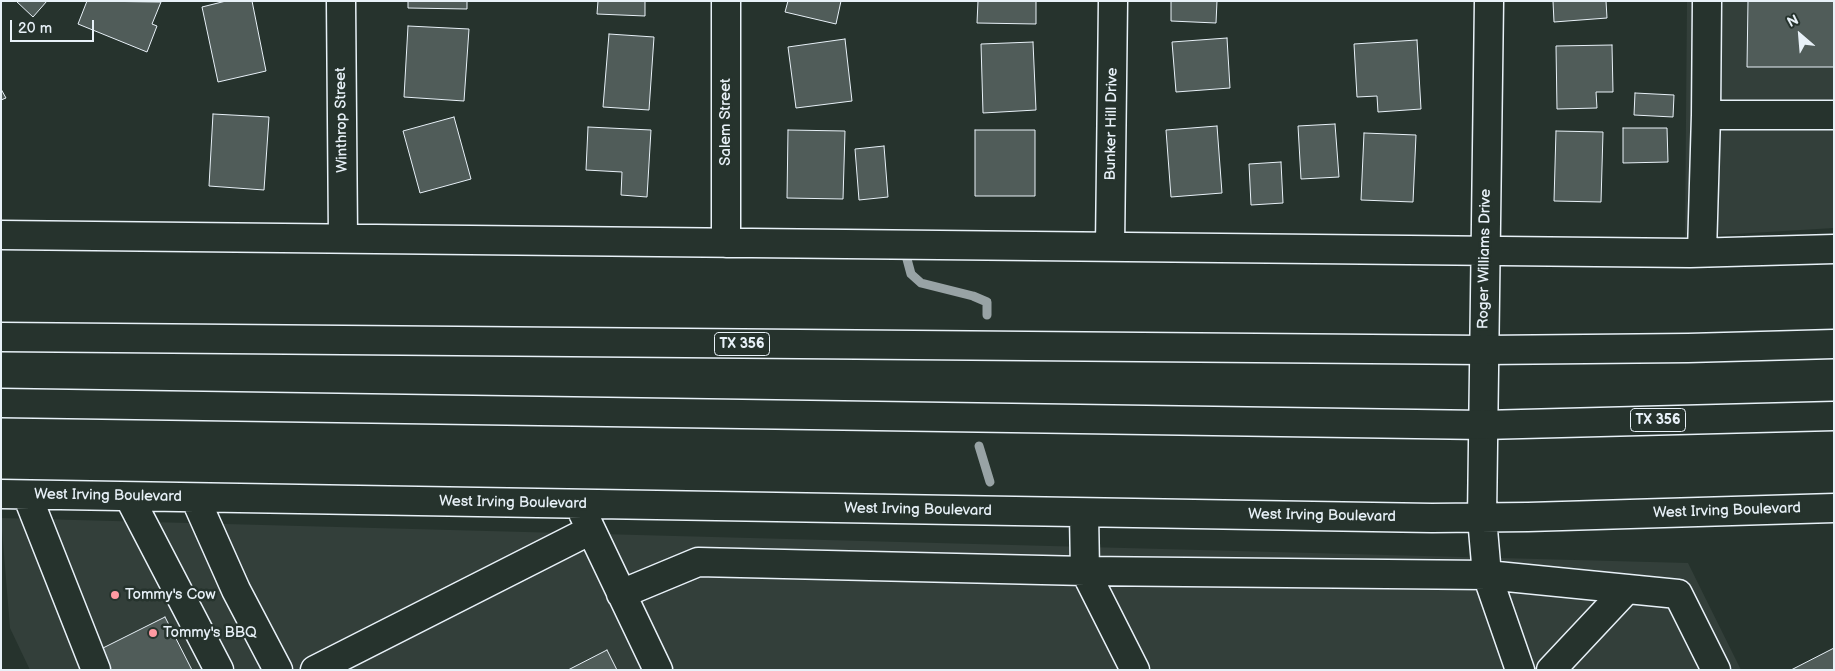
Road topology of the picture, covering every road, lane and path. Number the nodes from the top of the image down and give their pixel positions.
1 (341, 1) edge
2 (726, 1) edge
3 (1114, 1) edge
4 (1489, 1) edge
5 (1707, 1) edge
6 (1706, 115) junction
7 (1834, 115) edge
8 (1, 235) edge
9 (343, 238) junction
10 (726, 243) junction
11 (1110, 247) junction
12 (1834, 249) edge
13 (1485, 250) junction
14 (1702, 252) junction
15 (1, 337) edge
16 (1834, 344) edge
17 (1484, 350) junction
18 (1, 402) edge
19 (1834, 416) edge
20 (1483, 425) junction
21 (14, 494) edge
22 (129, 496) junction
23 (196, 498) junction
24 (578, 504) junction
25 (1834, 508) edge
26 (1084, 513) junction
27 (1482, 518) junction
28 (591, 530) junction
29 (1085, 572) junction
30 (1487, 575) junction
31 (1627, 589) junction
32 (621, 594) junction
33 (96, 670) edge
34 (218, 670) edge
35 (278, 670) edge
36 (315, 670) edge
37 (658, 670) edge
38 (1135, 670) edge
39 (1520, 670) edge
40 (1550, 670) edge
41 (1716, 670) edge

1 - 9 street, Winthrop Street
2 - 10 street, Salem Street
3 - 11 street, Bunker Hill Drive
4 - 13 street, Roger Williams Drive
5 - 6 street
6 - 7 street
6 - 14 street
8 - 9 street
9 - 10 street
10 - 11 street
11 - 13 street
12 - 14 street
13 - 14 street
13 - 17 street, Roger Williams Drive
15 - 17 street, TX 356
16 - 17 street, TX 356
17 - 20 street, Roger Williams Drive
18 - 20 street, TX 356
19 - 20 street, TX 356
20 - 27 street, Roger Williams Drive
21 - 22 street, West Irving Boulevard
21 - 33 street
22 - 23 street, West Irving Boulevard
22 - 34 street
23 - 24 street, West Irving Boulevard
23 - 35 street
24 - 26 street, West Irving Boulevard
24 - 28 street
25 - 27 street, West Irving Boulevard
26 - 27 street, West Irving Boulevard
26 - 29 street
27 - 30 street, Roger Williams Drive
28 - 32 street
28 - 36 street
29 - 30 street
29 - 32 street
29 - 38 street
30 - 31 street
30 - 39 street, Roger Williams Drive
31 - 40 street
31 - 41 street
32 - 37 street

